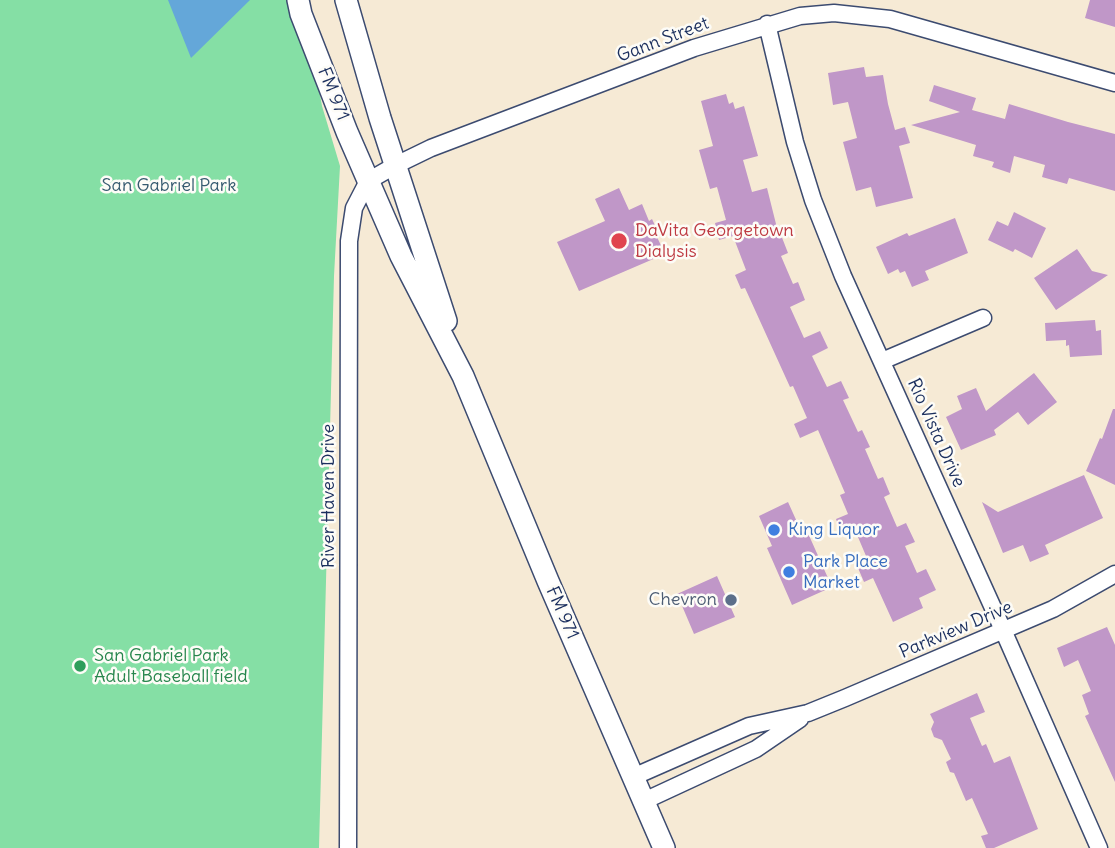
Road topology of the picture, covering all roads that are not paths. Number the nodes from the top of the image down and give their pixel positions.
1 (298, 0) edge
2 (346, 0) edge
3 (767, 24) junction
4 (1115, 83) edge
5 (396, 164) junction
6 (368, 181) junction
7 (983, 318) dead end
8 (882, 361) junction
9 (463, 376) junction
10 (1115, 574) edge
11 (1003, 630) junction
12 (808, 713) junction
13 (634, 777) junction
14 (644, 800) junction
15 (348, 848) edge
16 (664, 848) edge
17 (1099, 848) edge

1 - 6 main road, FM 971 / FM 971
2 - 5 main road, FM 971 / FM 971
3 - 4 street, Gann Street
3 - 5 street, Gann Street
3 - 8 street, Rio Vista Drive
5 - 6 street
5 - 9 main road, FM 971 / FM 971
6 - 9 main road, FM 971 / FM 971
6 - 15 street, River Haven Drive
7 - 8 street
8 - 11 street, Rio Vista Drive
9 - 13 main road, FM 971 / FM 971
10 - 11 street, Parkview Drive
11 - 12 street, Parkview Drive
11 - 17 street, Rio Vista Drive
12 - 13 street, Parkview Drive
12 - 14 street, Parkview Drive
13 - 14 main road, FM 971 / FM 971
14 - 16 main road, FM 971 / FM 971

